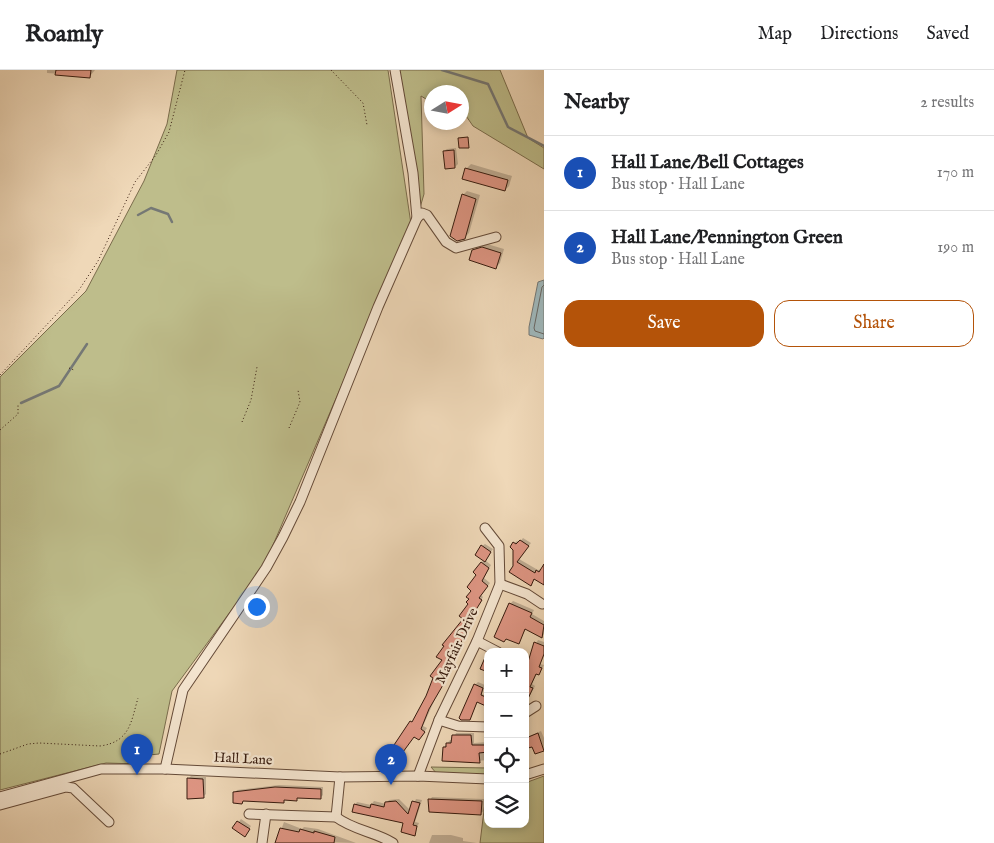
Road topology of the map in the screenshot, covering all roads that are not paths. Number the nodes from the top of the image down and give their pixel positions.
1 (395, 70) edge
2 (416, 218) junction
3 (496, 237) dead end
4 (485, 528) dead end
5 (500, 584) junction
6 (542, 604) dead end
7 (477, 641) junction
8 (490, 648) edge
9 (536, 706) dead end
10 (529, 710) edge
11 (439, 720) junction
12 (484, 727) edge
13 (165, 769) junction
14 (544, 769) edge
15 (529, 774) edge
16 (418, 776) junction
17 (340, 777) junction
18 (484, 779) edge
19 (0, 797) edge
20 (0, 805) edge
21 (250, 814) dead end
22 (266, 814) junction
23 (336, 817) junction
24 (109, 822) dead end
25 (262, 843) edge
26 (392, 843) edge

1 - 2 street
2 - 3 street
2 - 13 street
4 - 5 street, Mayfair Drive
5 - 6 street
5 - 7 street, Mayfair Drive
7 - 8 street
7 - 11 street, Mayfair Drive
9 - 10 street
11 - 12 street
11 - 16 street, Mayfair Drive
13 - 17 street, Hall Lane
13 - 19 street, Hall Lane
14 - 15 street
16 - 17 street, Hall Lane
16 - 18 street, Hall Lane
17 - 23 street
20 - 24 street
21 - 22 street
22 - 23 street
22 - 25 street
23 - 26 street

